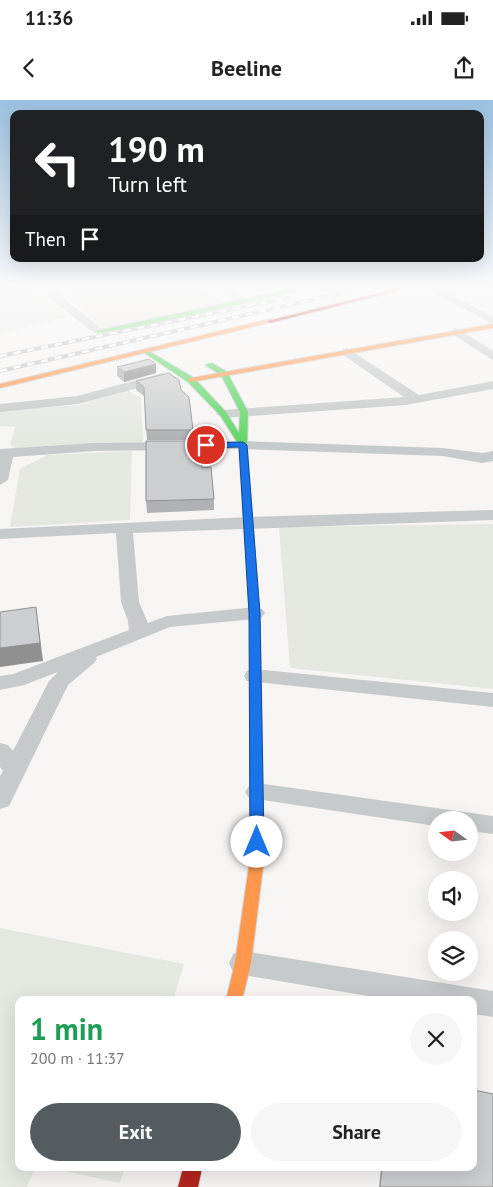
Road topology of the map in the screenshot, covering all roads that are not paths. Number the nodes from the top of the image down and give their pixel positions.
1 (192, 340) edge
2 (414, 340) edge
3 (468, 340) edge
4 (174, 344) junction
5 (145, 351) junction
6 (347, 352) junction
7 (493, 356) edge
8 (179, 373) junction
9 (224, 374) junction
10 (191, 380) junction
11 (493, 385) edge
12 (0, 386) edge
13 (416, 400) junction
14 (0, 408) edge
15 (244, 412) junction
16 (223, 414) junction
17 (243, 445) junction
18 (3, 453) edge
19 (493, 456) edge
20 (0, 480) edge
21 (493, 515) edge
22 (248, 522) junction
23 (124, 528) junction
24 (0, 534) edge
25 (254, 613) junction
26 (140, 633) junction
27 (102, 647) junction
28 (254, 676) junction
29 (0, 683) edge
30 (493, 700) edge
31 (0, 751) edge
32 (16, 770) junction
33 (257, 792) junction
34 (0, 800) edge
35 (428, 816) edge
36 (478, 823) edge
37 (493, 825) edge
38 (243, 963) junction
39 (235, 996) edge
40 (445, 996) edge
41 (477, 1001) edge
42 (493, 1004) edge
43 (192, 1171) edge
44 (188, 1187) edge

1 - 4 street
2 - 6 street
3 - 7 street
4 - 5 street
4 - 9 street
5 - 8 street
5 - 12 street
6 - 9 street
6 - 13 street
8 - 10 street
8 - 14 street
9 - 10 street
9 - 15 street
10 - 16 street
11 - 13 street
13 - 15 street
15 - 16 street
15 - 17 street
16 - 17 street
17 - 18 street
17 - 19 street
17 - 22 street
18 - 20 street
21 - 22 street
22 - 23 street
22 - 25 street
23 - 24 street
23 - 26 street
25 - 26 street
25 - 28 street
26 - 27 street
27 - 29 street
27 - 32 street
28 - 30 street
28 - 33 street
31 - 32 street
32 - 34 street
33 - 35 street
33 - 38 street
36 - 37 street
38 - 39 street
38 - 40 street
41 - 42 street
43 - 44 street

